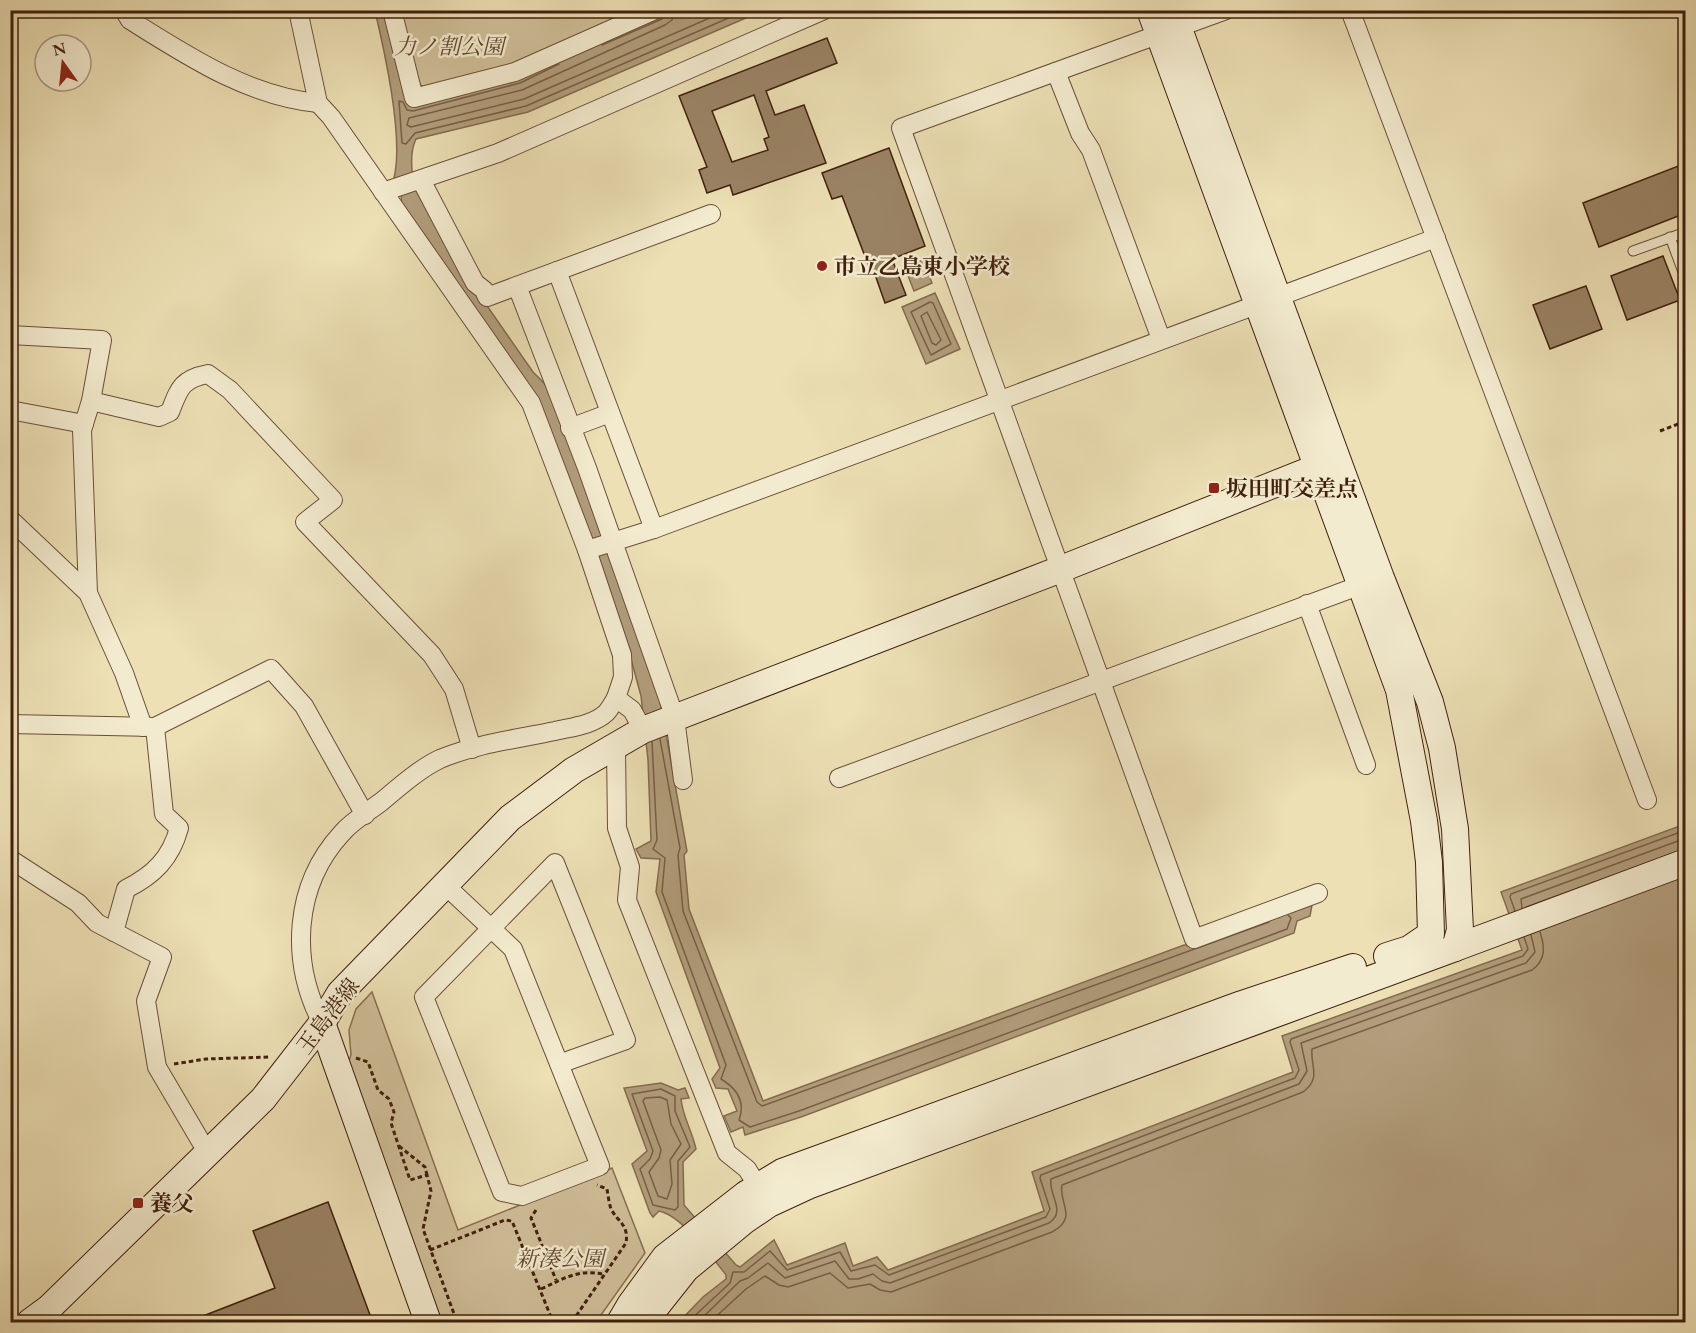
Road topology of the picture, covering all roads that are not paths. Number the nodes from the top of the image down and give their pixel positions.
1 (124, 10) edge
2 (298, 10) edge
3 (392, 10) edge
4 (655, 10) edge
5 (824, 10) edge
6 (1150, 10) edge
7 (1226, 10) edge
8 (1350, 10) edge
9 (618, 18) edge
10 (1169, 25) edge
11 (1056, 72) junction
12 (318, 103) junction
13 (421, 180) junction
14 (383, 192) junction
15 (711, 214) dead end
16 (1686, 232) edge
17 (1670, 237) junction
18 (1436, 238) junction
19 (1633, 251) dead end
20 (557, 271) junction
21 (1686, 280) edge
22 (517, 285) junction
23 (487, 297) junction
24 (1268, 300) junction
25 (463, 306) junction
26 (10, 335) edge
27 (1161, 339) junction
28 (999, 400) junction
29 (92, 401) junction
30 (10, 410) edge
31 (610, 413) junction
32 (84, 424) junction
33 (570, 428) junction
34 (1327, 463) junction
35 (10, 519) edge
36 (654, 529) junction
37 (612, 543) junction
38 (586, 550) junction
39 (1061, 569) junction
40 (1371, 581) junction
41 (88, 593) junction
42 (1307, 603) junction
43 (1101, 680) junction
44 (616, 698) junction
45 (675, 718) junction
46 (10, 724) edge
47 (148, 727) junction
48 (643, 730) junction
49 (616, 747) junction
50 (472, 749) junction
51 (1366, 765) dead end
52 (839, 778) dead end
53 (683, 780) dead end
54 (1647, 800) dead end
55 (365, 815) junction
56 (10, 859) edge
57 (1686, 862) edge
58 (445, 885) junction
59 (1318, 893) dead end
60 (491, 928) junction
61 (114, 932) junction
62 (1431, 934) junction
63 (1457, 939) junction
64 (322, 1023) junction
65 (559, 1064) junction
66 (207, 1152) junction
67 (763, 1195) junction
68 (30, 1323) edge
69 (428, 1323) edge
70 (620, 1323) edge
71 (644, 1323) edge

1 - 12 street
2 - 12 street
3 - 9 street
4 - 9 street
5 - 13 street
6 - 10 street
7 - 10 street
8 - 18 street
10 - 11 street
10 - 24 street
11 - 27 street
11 - 28 street
12 - 14 street
13 - 14 street
13 - 23 street
14 - 25 street
15 - 20 street
16 - 17 lane
17 - 19 lane
17 - 21 lane
18 - 24 street
18 - 54 street
20 - 22 street
20 - 31 street
22 - 23 street
22 - 33 street
23 - 25 street
24 - 27 street
24 - 34 street
25 - 38 street
26 - 29 street
27 - 28 street
28 - 36 street
28 - 39 street
29 - 32 street
29 - 50 street
30 - 32 street
31 - 33 street
31 - 36 street
32 - 41 street
33 - 37 street
34 - 39 street, 玉島港線
34 - 40 street
35 - 41 street
36 - 37 street
37 - 38 street
37 - 45 street
38 - 44 street
39 - 43 street
39 - 45 street, 玉島港線
40 - 42 street
40 - 62 street
40 - 63 street
41 - 47 street
42 - 43 street
42 - 51 street
43 - 52 street
43 - 59 street
44 - 48 street
44 - 50 street
45 - 48 street, 玉島港線
45 - 53 street
46 - 47 street
47 - 55 street
47 - 61 street
48 - 49 street, 玉島港線
49 - 58 street, 玉島港線
49 - 67 street
50 - 55 street
55 - 64 street
56 - 61 street
57 - 63 street
58 - 60 street
58 - 64 street, 玉島港線
60 - 65 street
60 - 65 street
60 - 65 street
61 - 66 street
62 - 63 street
62 - 67 street
63 - 67 street
64 - 66 street, 玉島港線
64 - 69 street
66 - 68 street, 玉島港線
67 - 70 street
67 - 71 street

